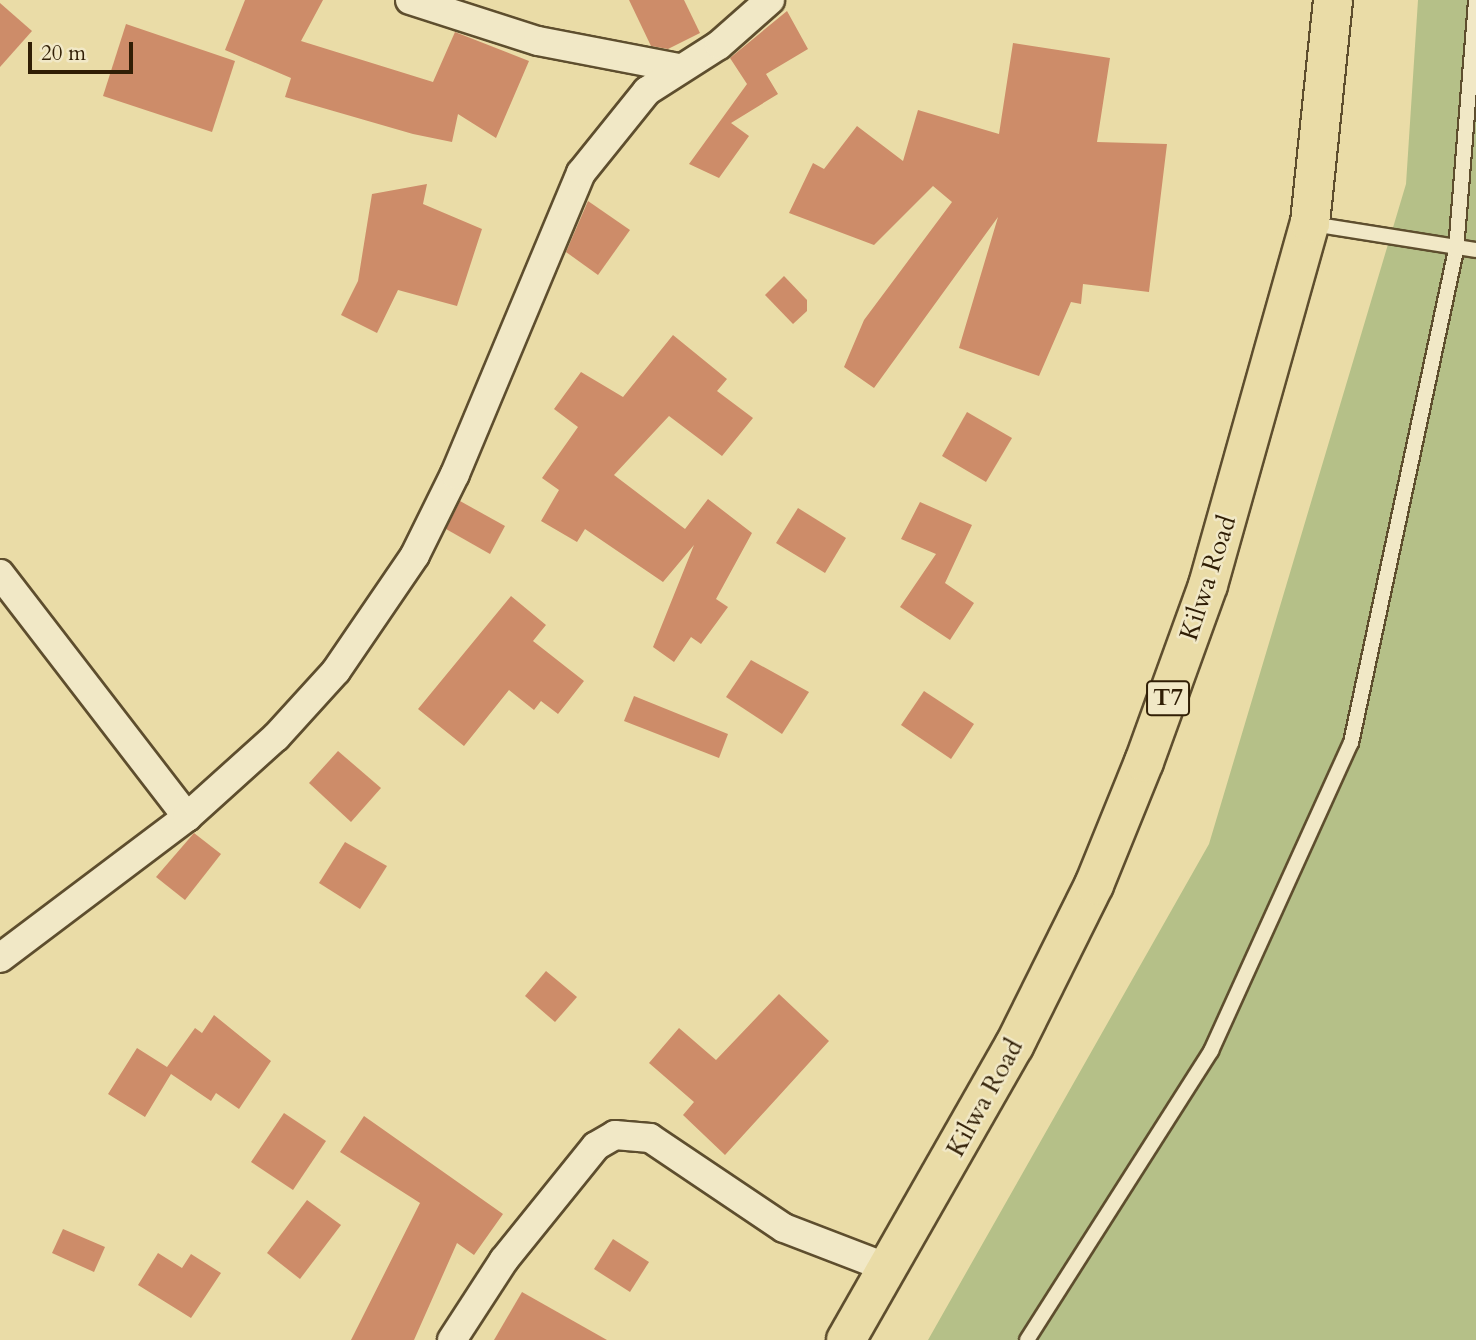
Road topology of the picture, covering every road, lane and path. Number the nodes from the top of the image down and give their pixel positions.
1 (410, 0) edge
2 (770, 0) edge
3 (1333, 0) edge
4 (1476, 0) edge
5 (678, 68) junction
6 (1310, 223) junction
7 (1456, 250) junction
8 (1476, 250) edge
9 (0, 574) edge
10 (187, 817) junction
11 (0, 958) edge
12 (891, 1269) junction
13 (453, 1340) edge
14 (846, 1340) edge
15 (1027, 1340) edge

1 - 5 street
2 - 5 street
3 - 6 highway, Kilwa Road / T7
4 - 7 lane
5 - 10 street
6 - 7 lane
6 - 12 highway, Kilwa Road / T7
7 - 8 lane
7 - 15 lane
9 - 10 street
10 - 11 street
12 - 13 street
12 - 14 highway, Kilwa Road / T7

